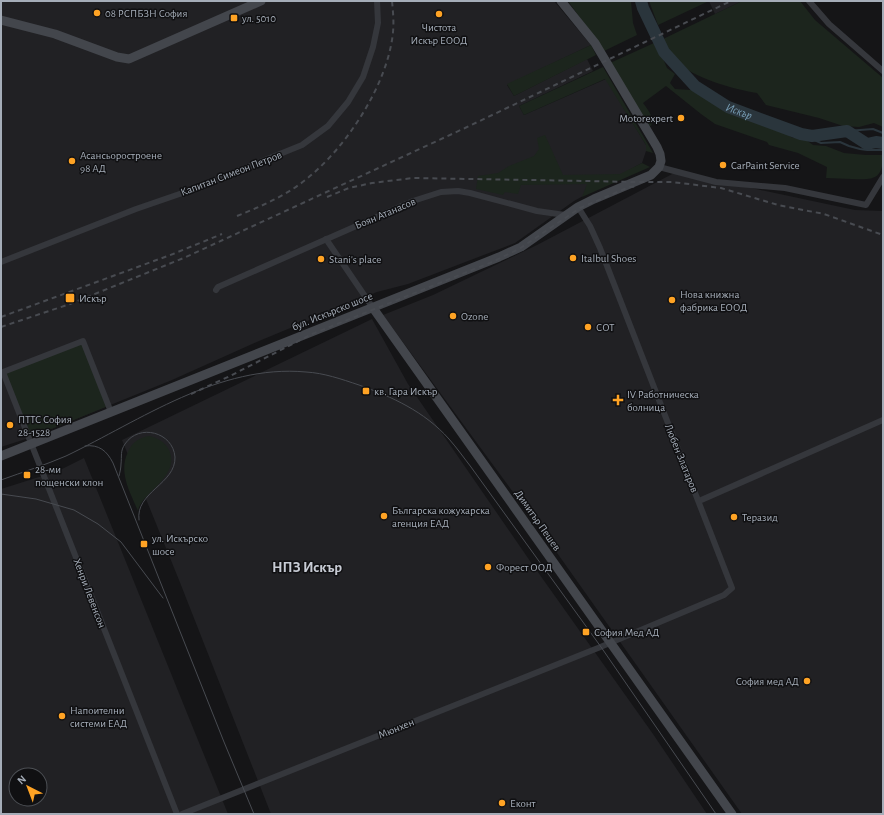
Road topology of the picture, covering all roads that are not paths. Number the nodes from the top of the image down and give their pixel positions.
1 (261, 1) edge
2 (377, 1) edge
3 (561, 1) edge
4 (809, 1) edge
5 (1, 20) edge
6 (883, 70) edge
7 (659, 167) junction
8 (882, 178) edge
9 (578, 207) junction
10 (565, 215) junction
11 (326, 239) junction
12 (1, 262) edge
13 (216, 290) dead end
14 (373, 308) junction
15 (111, 412) junction
16 (883, 420) edge
17 (31, 444) junction
18 (1, 456) edge
19 (699, 501) junction
20 (611, 642) junction
21 (177, 814) edge
22 (182, 814) edge
23 (732, 814) edge

1 - 5 main road
2 - 12 street, Капитан Симеон Петров
3 - 7 main road
4 - 6 street
7 - 8 street
7 - 9 main road, бул. Искърско шосе
9 - 10 main road, бул. Искърско шосе
9 - 19 street, Любен Златаров
10 - 11 street, Боян Атанасов
10 - 14 main road, бул. Искърско шосе
11 - 13 street, Боян Атанасов
11 - 14 street, Димитър Пешев
14 - 15 main road, бул. Искърско шосе
14 - 20 main road, Димитър Пешев
15 - 17 main road, бул. Искърско шосе
15 - 17 street, Хенри Левенсон
16 - 19 street
17 - 18 main road, бул. Искърско шосе
17 - 21 street, Хенри Левенсон
19 - 20 street, Любен Златаров
20 - 22 street, Мюнхен
20 - 23 main road, Димитър Пешев

